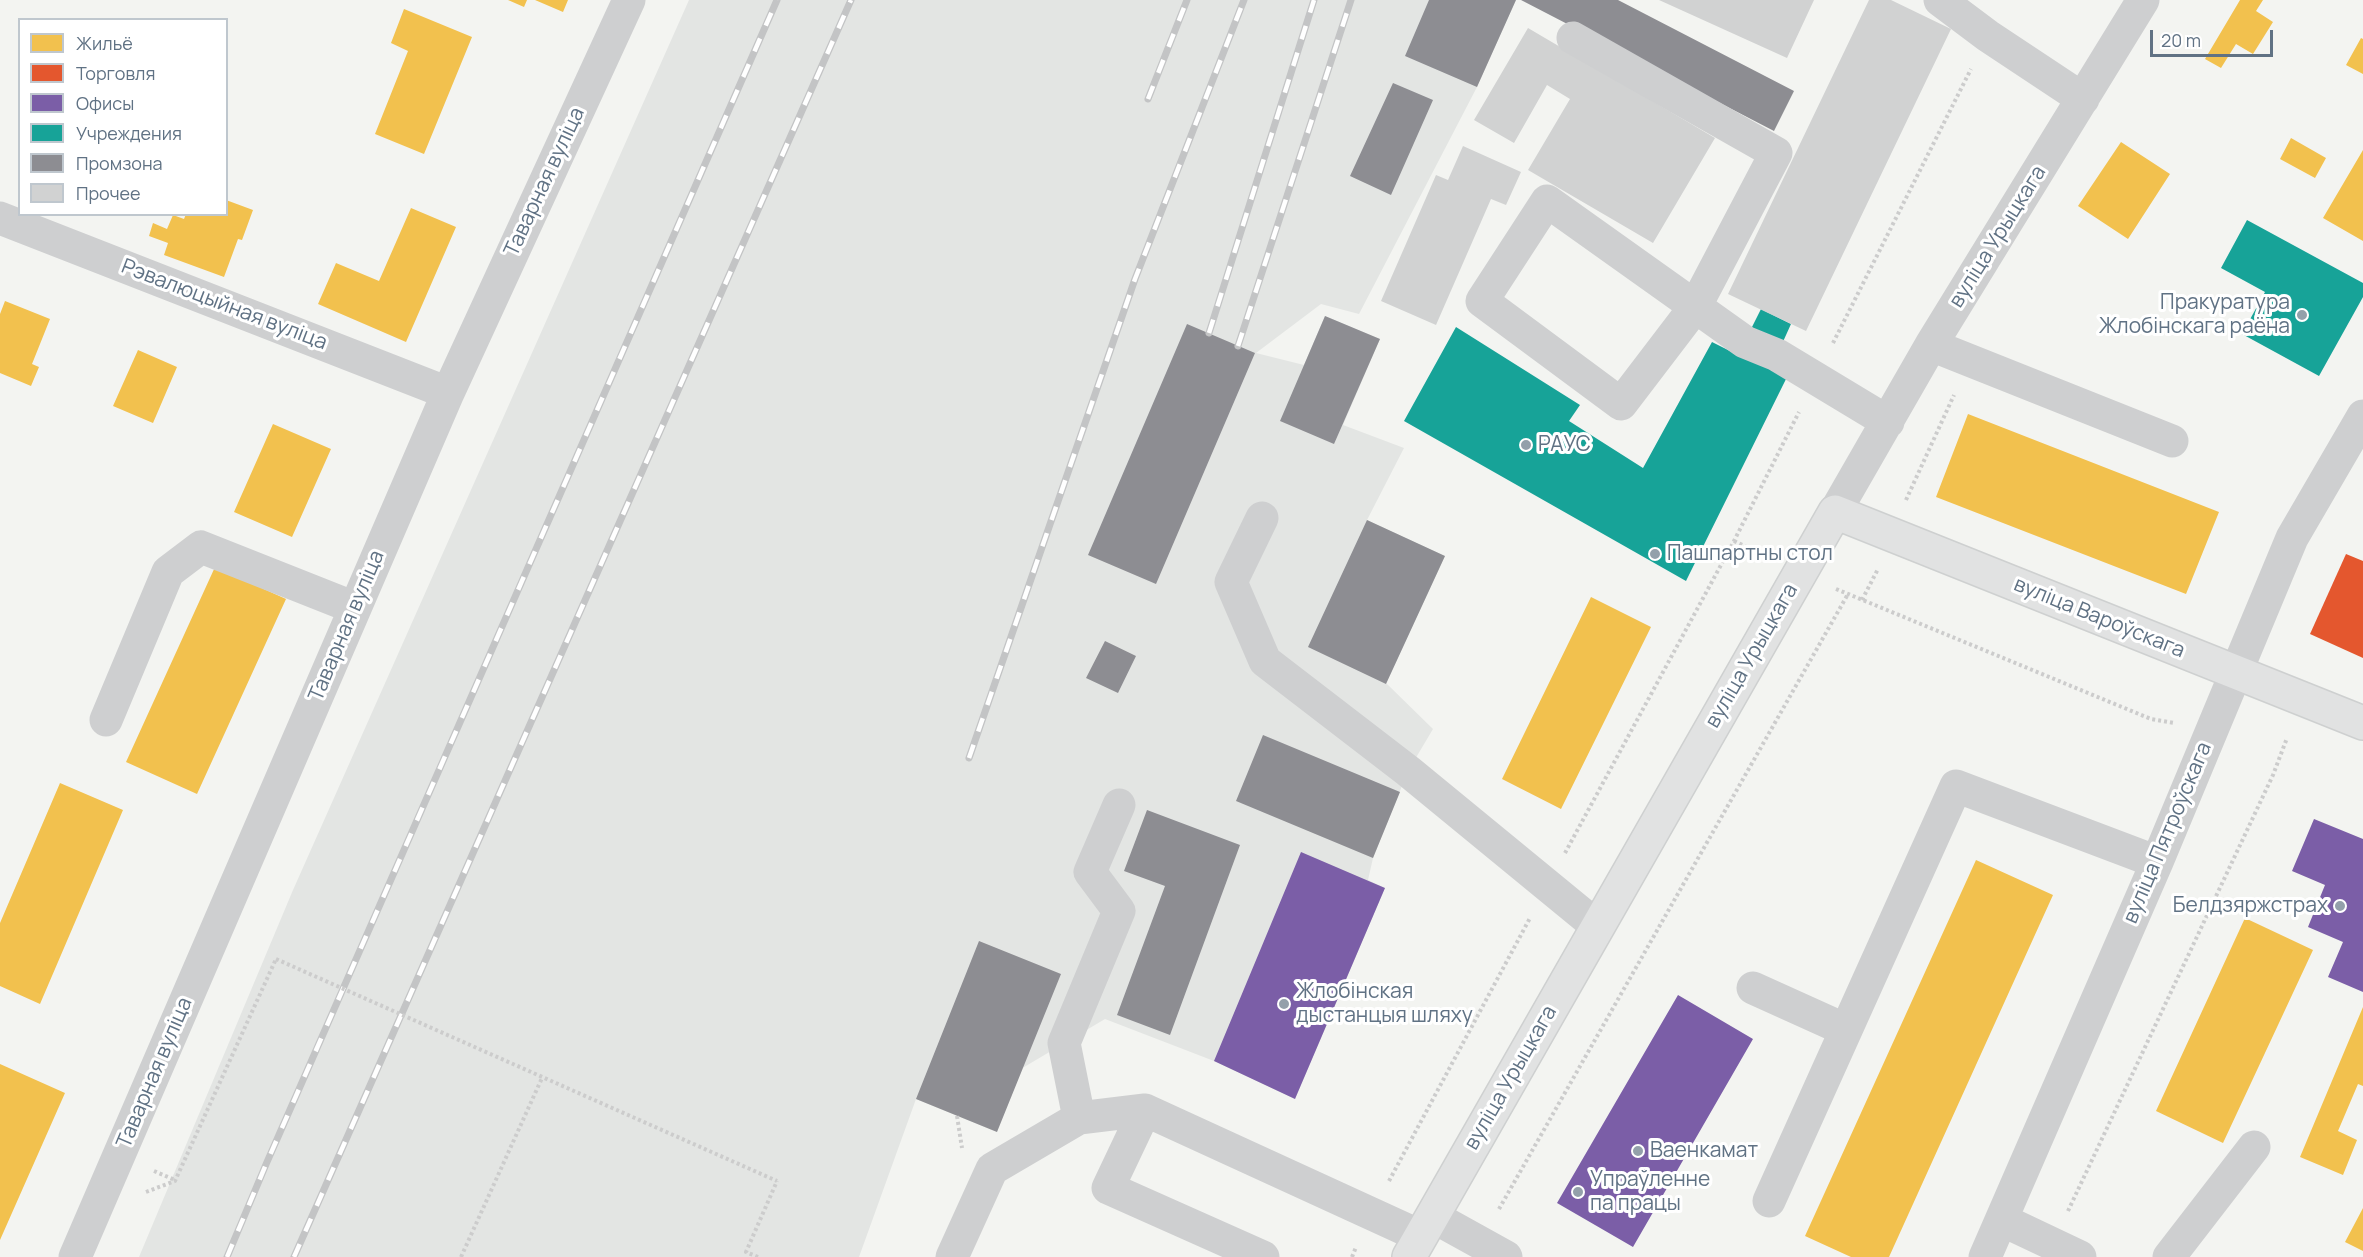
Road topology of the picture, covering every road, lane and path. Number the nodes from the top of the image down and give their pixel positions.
1 (628, 0) edge
2 (1940, 0) edge
3 (2143, 0) edge
4 (1988, 36) junction
5 (1573, 38) dead end
6 (2083, 99) junction
7 (0, 218) edge
8 (1695, 307) junction
9 (1931, 345) junction
10 (1970, 361) junction
11 (1815, 378) junction
12 (448, 393) junction
13 (2363, 416) edge
14 (1888, 423) junction
15 (2172, 441) dead end
16 (1906, 501) dead end
17 (1835, 513) junction
18 (1262, 518) dead end
19 (1770, 558) dead end
20 (1880, 566) dead end
21 (1833, 588) dead end
22 (1848, 594) junction
23 (1862, 600) junction
24 (355, 608) junction
25 (2236, 672) junction
26 (106, 720) dead end
27 (2363, 723) edge
28 (2184, 724) dead end
29 (2287, 738) dead end
30 (1119, 805) dead end
31 (2157, 862) junction
32 (1598, 927) junction
33 (1753, 988) dead end
34 (1846, 1030) junction
35 (542, 1078) junction
36 (1145, 1110) junction
37 (1079, 1118) junction
38 (2254, 1147) dead end
39 (175, 1181) dead end
40 (1769, 1201) dead end
41 (2002, 1220) junction
42 (1420, 1236) edge
43 (1493, 1250) edge
44 (2067, 1250) edge
45 (75, 1257) edge
46 (461, 1257) edge
47 (758, 1257) edge
48 (952, 1257) edge
49 (1263, 1257) edge
50 (1985, 1257) edge
51 (2169, 1257) edge

1 - 12 street, Таварная вуліца
2 - 4 street
3 - 6 street, вуліца Урыцкага
4 - 6 street
4 - 11 path
5 - 8 street
6 - 9 street, вуліца Урыцкага
7 - 12 street, Рэвалюцыйная вуліца
8 - 8 street
8 - 11 street
9 - 10 street
9 - 14 street, вуліца Урыцкага
10 - 15 street
10 - 16 path
11 - 14 street
11 - 19 path
12 - 24 street, Таварная вуліца
13 - 25 street, вуліца Пятроўскага
14 - 17 street, вуліца Урыцкага
17 - 25 main road, вуліца Вароўскага
17 - 32 main road, вуліца Урыцкага
18 - 32 street
20 - 23 path
21 - 22 path
22 - 23 path
22 - 43 path
23 - 28 path
24 - 26 street
24 - 45 street, Таварная вуліца
25 - 27 main road, вуліца Вароўскага
25 - 31 street, вуліца Пятроўскага
29 - 44 path
30 - 37 street
31 - 34 street
31 - 41 street, вуліца Пятроўскага
32 - 42 main road, вуліца Урыцкага
33 - 34 street
34 - 40 street
35 - 39 path, bridge
35 - 46 path
35 - 47 path, bridge
36 - 37 street
36 - 42 street
36 - 49 street
37 - 48 street
38 - 51 street
41 - 44 street
41 - 50 street, вуліца Пятроўскага
42 - 43 street

